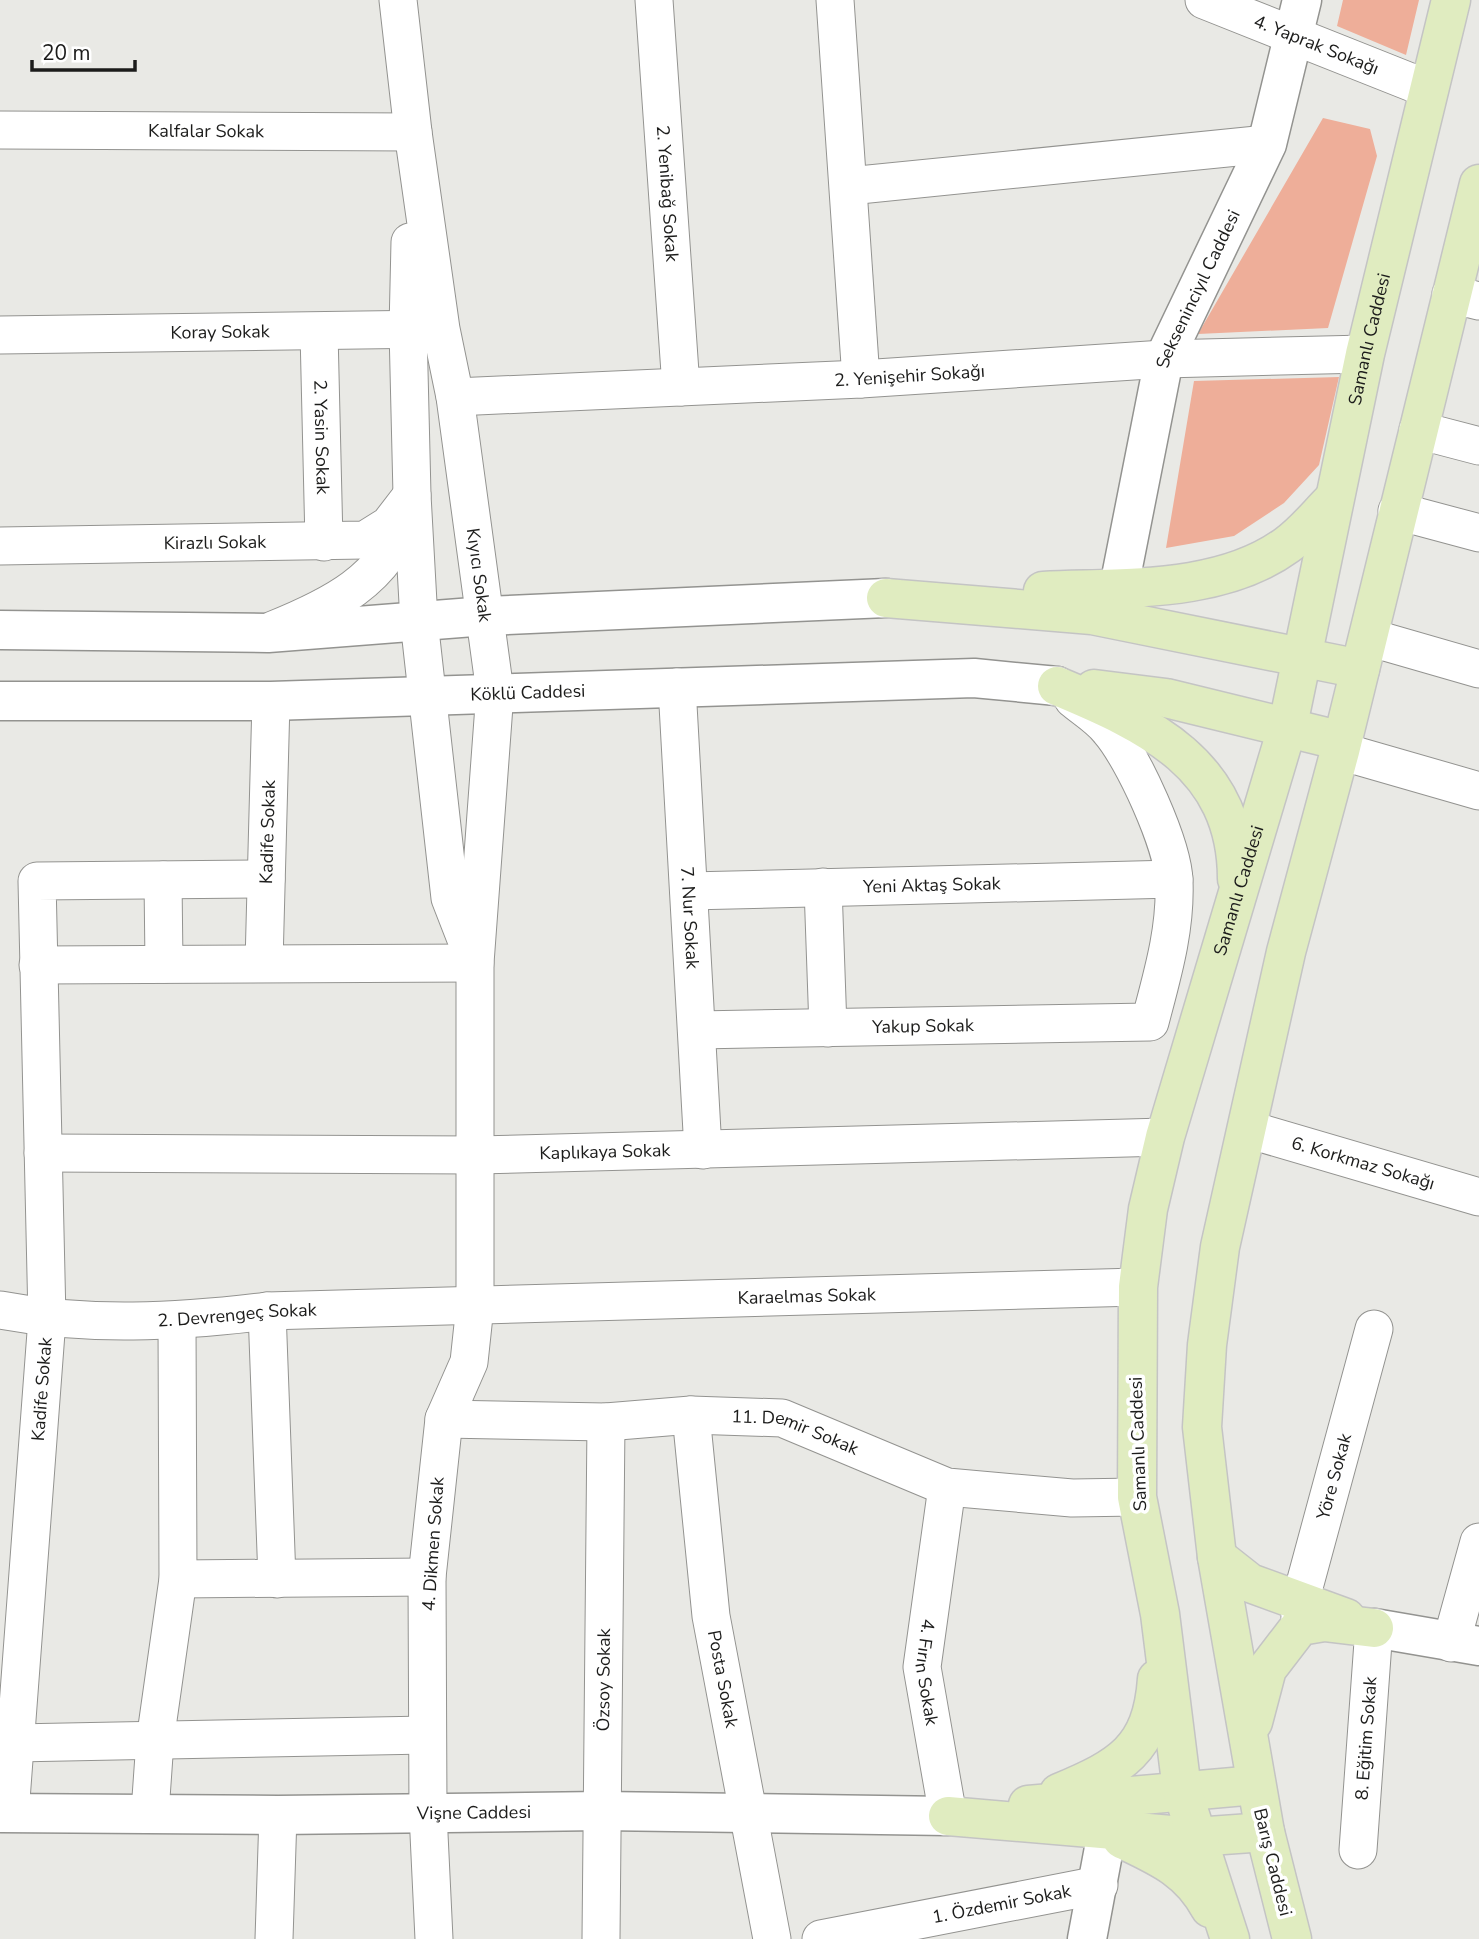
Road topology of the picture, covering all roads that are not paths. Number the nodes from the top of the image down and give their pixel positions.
1 (398, 0) edge
2 (654, 0) edge
3 (835, 0) edge
4 (1204, 0) edge
5 (1302, 0) edge
6 (1451, 0) edge
7 (1292, 37) junction
8 (1428, 89) junction
9 (0, 130) edge
10 (413, 132) junction
11 (1266, 144) junction
12 (1479, 184) edge
13 (849, 186) junction
14 (1465, 297) edge
15 (425, 329) junction
16 (319, 332) junction
17 (0, 335) edge
18 (1365, 354) junction
19 (1164, 359) junction
20 (861, 379) junction
21 (681, 387) junction
22 (455, 397) junction
23 (1418, 430) junction
24 (1479, 446) edge
25 (412, 495) junction
26 (1333, 500) junction
27 (1396, 511) junction
28 (1479, 533) edge
29 (324, 542) junction
30 (0, 546) edge
31 (1119, 587) junction
32 (886, 598) junction
33 (486, 616) junction
34 (419, 621) junction
35 (0, 630) edge
36 (268, 632) junction
37 (1364, 653) junction
38 (1302, 655) junction
39 (1479, 669) edge
40 (1058, 685) junction
41 (677, 687) junction
42 (495, 692) junction
43 (425, 695) junction
44 (0, 701) edge
45 (271, 701) junction
46 (1288, 725) junction
47 (1341, 746) junction
48 (1479, 791) edge
49 (266, 879) junction
50 (1174, 879) junction
51 (163, 880) junction
52 (823, 887) junction
53 (689, 891) junction
54 (1237, 892) junction
55 (264, 963) junction
56 (475, 963) junction
57 (164, 964) junction
58 (38, 965) junction
59 (828, 1028) junction
60 (697, 1030) junction
61 (1247, 1129) junction
62 (1165, 1137) junction
63 (703, 1150) junction
64 (43, 1153) junction
65 (477, 1155) junction
66 (1479, 1197) edge
67 (1138, 1287) junction
68 (475, 1306) junction
69 (0, 1310) edge
70 (267, 1311) junction
71 (47, 1319) junction
72 (177, 1322) junction
73 (1374, 1329) dead end
74 (691, 1415) junction
75 (444, 1419) junction
76 (606, 1422) junction
77 (947, 1488) junction
78 (1137, 1497) junction
79 (1479, 1542) edge
80 (1217, 1557) junction
81 (428, 1577) junction
82 (178, 1578) junction
83 (277, 1578) junction
84 (1160, 1614) junction
85 (1300, 1614) junction
86 (1374, 1628) junction
87 (1465, 1645) edge
88 (428, 1735) junction
89 (1250, 1738) junction
90 (155, 1741) junction
91 (15, 1743) junction
92 (1255, 1785) junction
93 (1182, 1790) junction
94 (1029, 1805) junction
95 (601, 1811) junction
96 (150, 1812) junction
97 (746, 1812) junction
98 (5, 1813) edge
99 (428, 1813) junction
100 (278, 1815) junction
101 (948, 1816) junction
102 (1107, 1832) junction
103 (1265, 1832) junction
104 (1195, 1838) junction
105 (1358, 1850) dead end
106 (1099, 1885) junction
107 (863, 1935) edge
108 (274, 1939) edge
109 (434, 1939) edge
110 (601, 1939) edge
111 (772, 1939) edge
112 (821, 1939) edge
113 (1087, 1939) edge
114 (1228, 1939) edge
115 (1292, 1939) edge

1 - 10 street, Kıyıcı Sokak
2 - 21 street, 2. Yenibağ Sokak
3 - 13 street
4 - 7 street, 4. Yaprak Sokağı
5 - 7 main road, Sekseninciyıl Caddesi
6 - 8 main road, Samanlı Caddesi
7 - 8 street, 4. Yaprak Sokağı
7 - 11 main road, Sekseninciyıl Caddesi
8 - 18 main road, Samanlı Caddesi
9 - 10 street, Kalfalar Sokak
10 - 15 street, Kıyıcı Sokak
11 - 13 street
11 - 19 main road, Sekseninciyıl Caddesi
12 - 14 main road
13 - 20 street
14 - 23 main road
15 - 16 street, Koray Sokak
15 - 22 street, Kıyıcı Sokak
15 - 25 street
16 - 17 street, Koray Sokak
16 - 29 street, 2. Yasin Sokak
18 - 19 street, 2. Yenişehir Sokağı
18 - 26 main road, Samanlı Caddesi
19 - 20 street, 2. Yenişehir Sokağı
19 - 31 main road, Sekseninciyıl Caddesi
20 - 21 street, 2. Yenişehir Sokağı
21 - 22 street, 2. Yenişehir Sokağı
22 - 33 street, Kıyıcı Sokak
23 - 24 street
23 - 27 main road
25 - 29 street, Kirazlı Sokak
25 - 34 street
25 - 36 street
26 - 31 main road
26 - 38 main road, Samanlı Caddesi
27 - 28 street
27 - 37 main road
29 - 30 street, Kirazlı Sokak
31 - 32 main road
32 - 33 main road
32 - 38 main road
33 - 34 main road
33 - 42 street, Kıyıcı Sokak
34 - 36 main road
34 - 43 street
35 - 36 main road
37 - 38 main road
37 - 39 street
37 - 47 main road
38 - 46 main road, Samanlı Caddesi
40 - 41 main road, Köklü Caddesi
40 - 46 main road
40 - 50 street
40 - 54 main road
41 - 42 main road, Köklü Caddesi
41 - 53 street, 7. Nur Sokak
42 - 43 main road, Köklü Caddesi
42 - 56 street, Kıyıcı Sokak
43 - 45 main road, Köklü Caddesi
43 - 56 street
44 - 45 main road, Köklü Caddesi
45 - 49 street, Kadife Sokak
46 - 47 main road
46 - 54 main road, Samanlı Caddesi
47 - 48 street
47 - 61 main road
49 - 51 street
49 - 55 street, Kadife Sokak
50 - 52 street, Yeni Aktaş Sokak
50 - 59 street, Yakup Sokak
51 - 57 street
51 - 58 street, Kadife Sokak
52 - 53 street, Yeni Aktaş Sokak
52 - 59 street
53 - 60 street, 7. Nur Sokak
54 - 62 main road, Samanlı Caddesi
55 - 56 street
55 - 57 street
56 - 65 street, Kıyıcı Sokak
57 - 58 street
58 - 64 street, Kadife Sokak
59 - 60 street, Yakup Sokak
60 - 63 street, 7. Nur Sokak
61 - 66 street, 6. Korkmaz Sokağı
61 - 80 main road
62 - 63 street, Kaplıkaya Sokak
62 - 67 main road, Samanlı Caddesi
63 - 65 street, Kaplıkaya Sokak
64 - 65 street, Kaplıkaya Sokak
64 - 71 street, Kadife Sokak
65 - 68 street, 4. Dikmen Sokak
67 - 68 street, Karaelmas Sokak
67 - 78 main road, Samanlı Caddesi
68 - 70 street, 2. Devrengeç Sokak
68 - 75 street, 4. Dikmen Sokak
69 - 71 street, 2. Devrengeç Sokak
70 - 72 street, 2. Devrengeç Sokak
70 - 83 street
71 - 72 street, 2. Devrengeç Sokak
71 - 91 street, Kadife Sokak
72 - 82 street
73 - 85 street, Yöre Sokak
74 - 76 street, 11. Demir Sokak
74 - 77 street, 11. Demir Sokak
74 - 97 street, Posta Sokak
75 - 76 street, 11. Demir Sokak
75 - 81 street, 4. Dikmen Sokak
76 - 95 street, Özsoy Sokak
77 - 78 street, 11. Demir Sokak
77 - 101 street, 4. Fırın Sokak
78 - 84 main road, Samanlı Caddesi
79 - 87 street
80 - 85 main road
80 - 89 main road
81 - 83 street
81 - 88 street, 4. Dikmen Sokak
82 - 83 street
82 - 90 street
84 - 93 main road, Samanlı Caddesi
84 - 94 main road
85 - 86 main road
85 - 89 main road
86 - 87 main road
86 - 105 street, 8. Eğitim Sokak
88 - 90 street
88 - 99 street, 4. Dikmen Sokak
89 - 92 main road
90 - 91 street
90 - 96 street
91 - 98 street, Kadife Sokak
92 - 93 main road
92 - 103 main road, Barış Caddesi
93 - 94 main road
93 - 104 main road
94 - 101 main road
95 - 97 main road, Vişne Caddesi
95 - 99 main road, Vişne Caddesi
95 - 110 street, Özsoy Sokak
96 - 98 main road, Vişne Caddesi
96 - 100 main road, Vişne Caddesi
97 - 101 main road, Vişne Caddesi
97 - 111 street, Posta Sokak
99 - 100 main road, Vişne Caddesi
99 - 109 street, 4. Dikmen Sokak
100 - 108 street
101 - 102 main road
102 - 104 main road
102 - 106 main road
102 - 114 main road
103 - 104 main road
103 - 115 main road, Barış Caddesi
104 - 114 main road
106 - 107 street, 1. Özdemir Sokak
106 - 113 main road
107 - 112 street, 1. Özdemir Sokak

